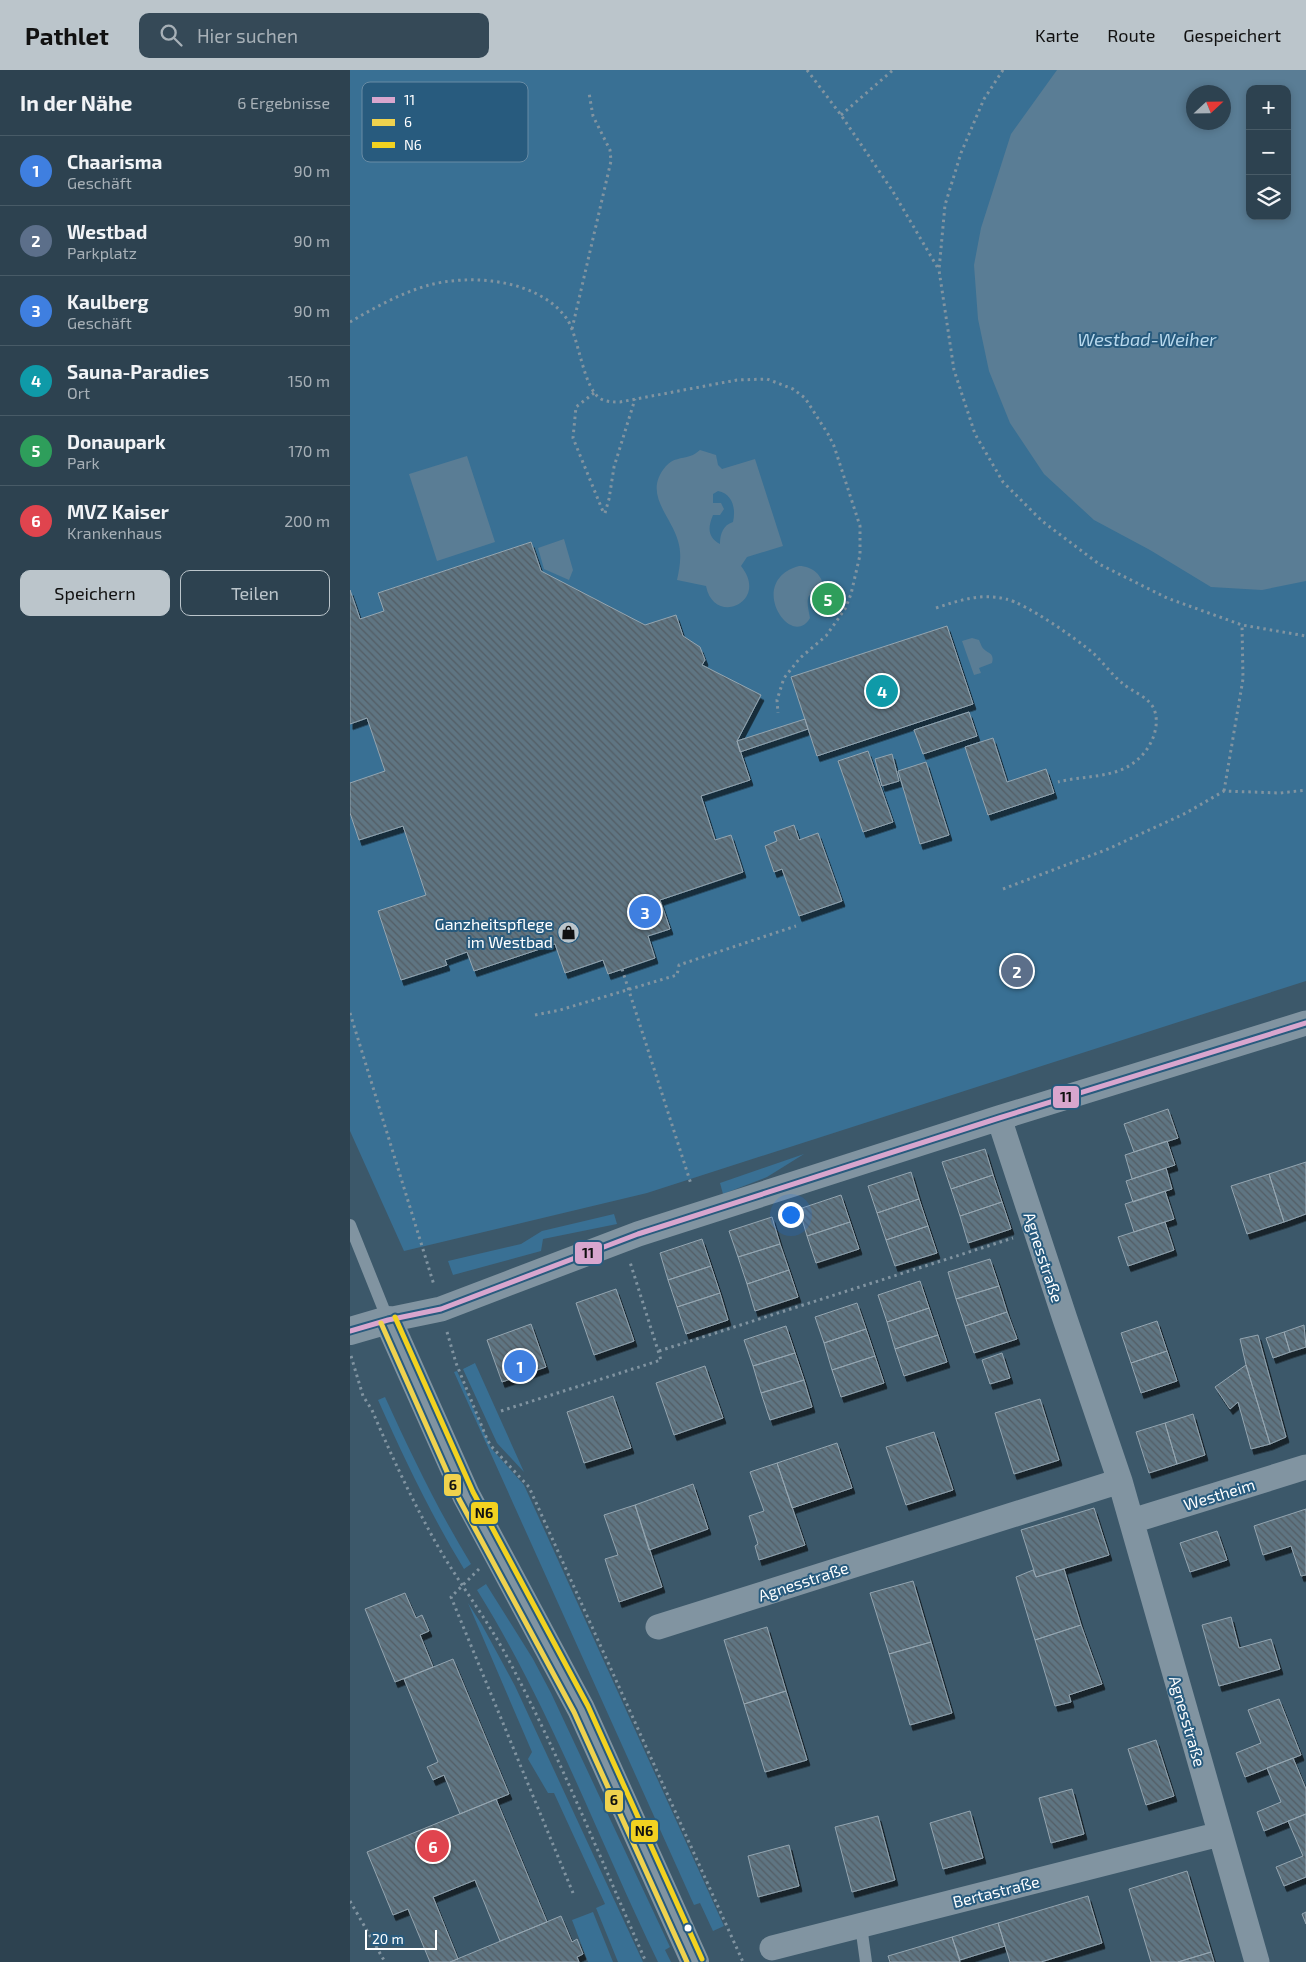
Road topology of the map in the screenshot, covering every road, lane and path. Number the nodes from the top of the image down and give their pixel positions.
1 (807, 70) edge
2 (893, 70) edge
3 (1003, 70) edge
4 (588, 93) dead end
5 (841, 115) junction
6 (939, 270) junction
7 (350, 322) edge
8 (571, 330) junction
9 (594, 393) junction
10 (635, 398) junction
11 (936, 608) dead end
12 (1242, 625) junction
13 (1306, 636) edge
14 (778, 713) dead end
15 (1058, 782) dead end
16 (1306, 790) edge
17 (1224, 791) junction
18 (1003, 889) dead end
19 (796, 926) dead end
20 (622, 969) dead end
21 (628, 990) junction
22 (350, 1013) edge
23 (535, 1015) dead end
24 (1306, 1023) edge
25 (999, 1118) junction
26 (691, 1184) dead end
27 (350, 1225) edge
28 (1036, 1231) junction
29 (623, 1240) junction
30 (441, 1309) junction
31 (388, 1320) junction
32 (350, 1331) edge
33 (659, 1351) junction
34 (350, 1353) edge
35 (501, 1411) dead end
36 (1306, 1467) edge
37 (1120, 1481) junction
38 (1132, 1521) junction
39 (496, 1552) junction
40 (463, 1585) junction
41 (658, 1627) dead end
42 (1220, 1834) junction
43 (573, 1893) dead end
44 (350, 1900) edge
45 (860, 1926) junction
46 (772, 1948) dead end
47 (385, 1962) edge
48 (646, 1962) edge
49 (695, 1962) edge
50 (743, 1962) edge
51 (866, 1962) edge
52 (1257, 1962) edge

1 - 5 path
2 - 5 path
3 - 6 path
4 - 8 path
5 - 6 path
6 - 12 path
7 - 8 path
8 - 9 path
9 - 10 path
9 - 10 path
10 - 14 path
11 - 15 path
12 - 13 path
12 - 17 path
16 - 17 path
17 - 18 path
19 - 21 path
20 - 21 path
21 - 23 path
21 - 26 path
22 - 30 path
24 - 25 street
25 - 28 street, Agnesstraße
25 - 29 street
27 - 31 lane
28 - 33 path
28 - 37 street, Agnesstraße
29 - 30 street
29 - 33 path
30 - 31 street
30 - 50 path
31 - 32 street
31 - 39 street
33 - 35 path
34 - 40 path
36 - 38 street, Westheim
37 - 38 street, Agnesstraße
37 - 41 street, Agnesstraße
38 - 42 street, Agnesstraße
39 - 40 path
39 - 49 street
40 - 43 path
40 - 48 path
42 - 45 street, Bertastraße
42 - 52 street, Agnesstraße
44 - 47 path
45 - 46 street, Bertastraße
45 - 51 lane

